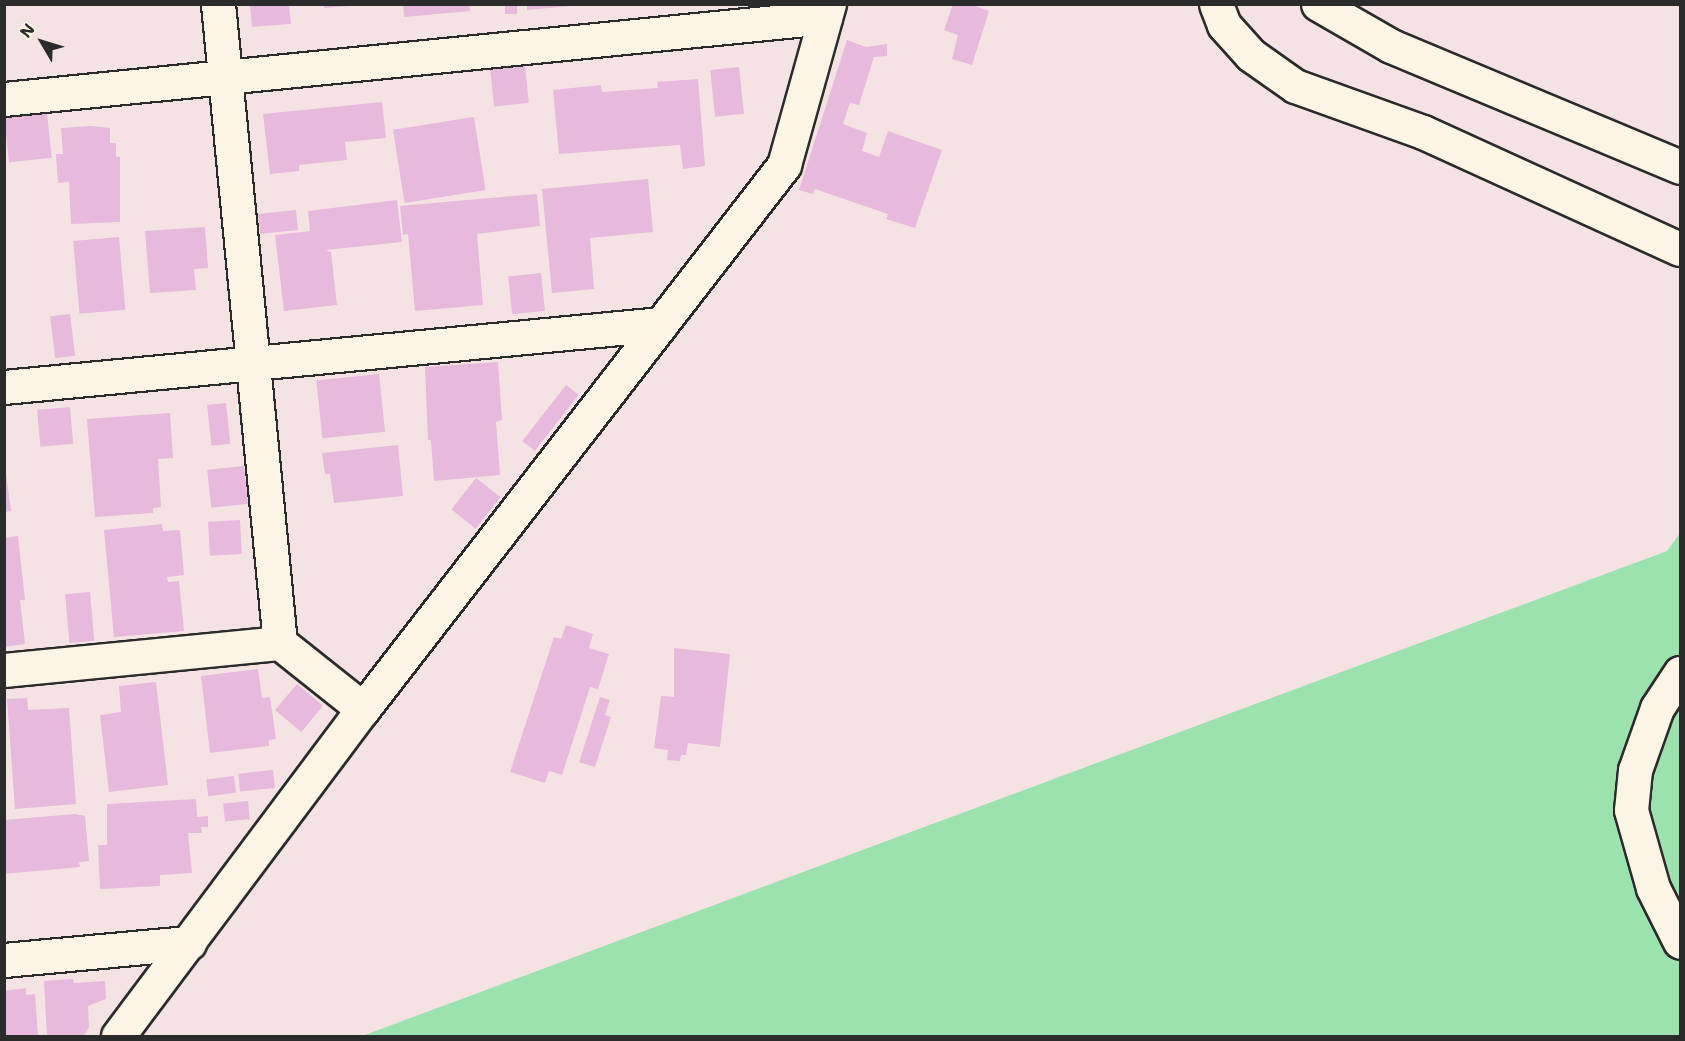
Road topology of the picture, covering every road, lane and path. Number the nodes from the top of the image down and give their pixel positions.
1 (218, 4) edge
2 (1216, 4) edge
3 (1318, 4) edge
4 (827, 11) edge
5 (225, 77) junction
6 (4, 99) edge
7 (1680, 167) edge
8 (1680, 249) edge
9 (661, 324) junction
10 (252, 364) junction
11 (4, 387) edge
12 (280, 643) junction
13 (4, 670) edge
14 (1680, 673) edge
15 (363, 709) junction
16 (1680, 942) edge
17 (189, 943) junction
18 (4, 960) edge
19 (118, 1036) edge

1 - 5 street
2 - 8 street
3 - 7 street
4 - 5 street
4 - 9 street
5 - 6 street
5 - 10 street
9 - 10 street
9 - 15 street
10 - 11 street
10 - 12 street
12 - 13 street
12 - 15 street
14 - 16 street
15 - 17 street
17 - 18 street
17 - 19 street

